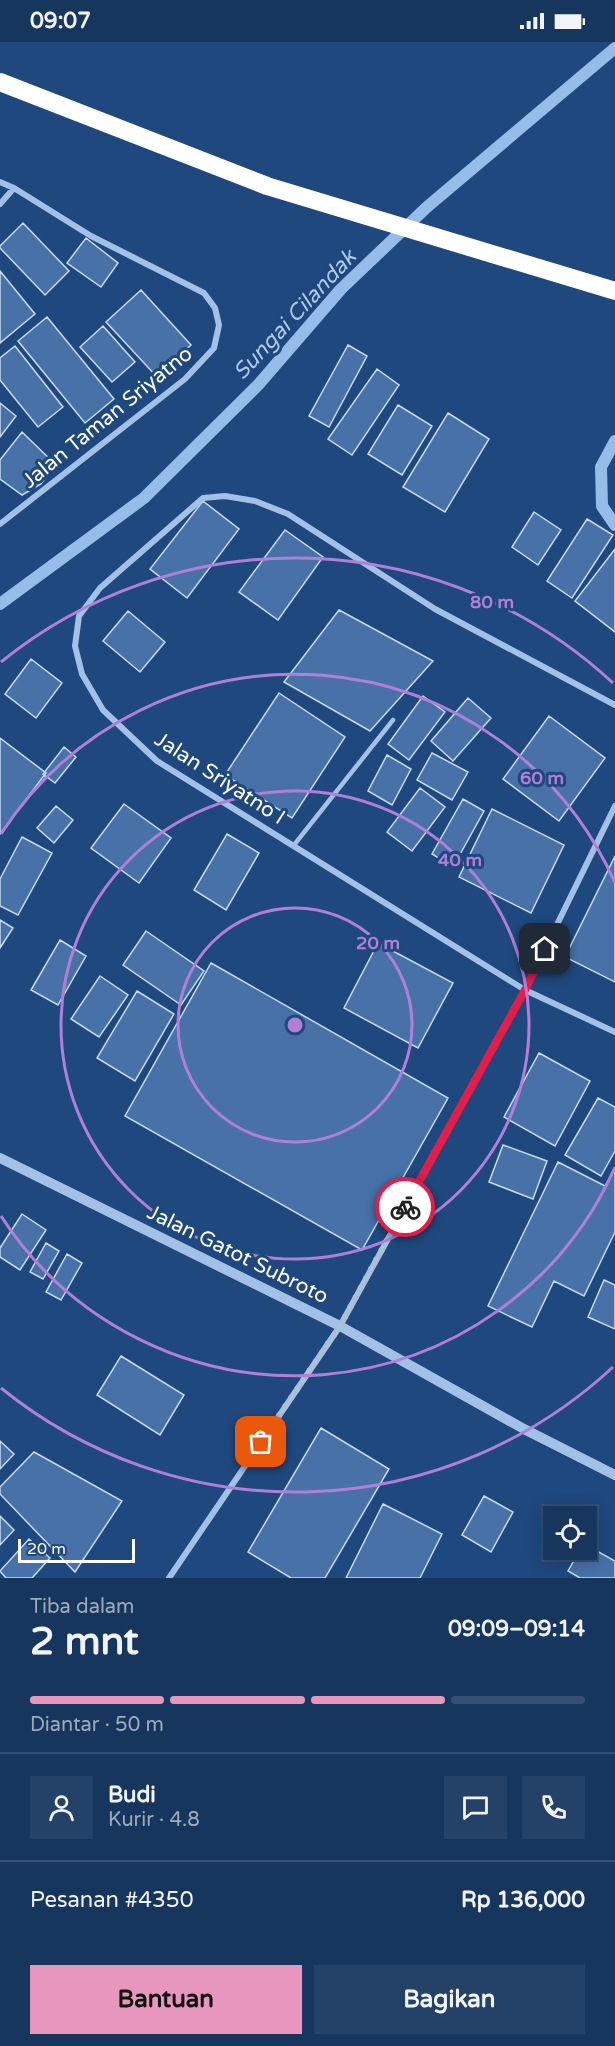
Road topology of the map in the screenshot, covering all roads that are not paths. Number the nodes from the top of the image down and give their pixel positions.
1 (0, 82) edge
2 (0, 182) edge
3 (14, 188) junction
4 (0, 204) edge
5 (615, 291) edge
6 (0, 524) edge
7 (615, 705) edge
8 (393, 720) dead end
9 (615, 806) edge
10 (294, 845) junction
11 (525, 990) junction
12 (615, 1032) edge
13 (0, 1158) edge
14 (340, 1326) junction
15 (615, 1475) edge
16 (169, 1578) edge

1 - 5 highway
2 - 3 street, Jalan Taman Sriyatno
3 - 4 street
3 - 6 street, Jalan Taman Sriyatno
7 - 10 street, Jalan Sriyatno I
8 - 10 lane
9 - 11 street
10 - 11 street, Jalan Sriyatno I
11 - 12 street, Jalan Sriyatno I
11 - 14 street
13 - 14 street, Jalan Gatot Subroto
14 - 15 street, Jalan Gatot Subroto
14 - 16 street

